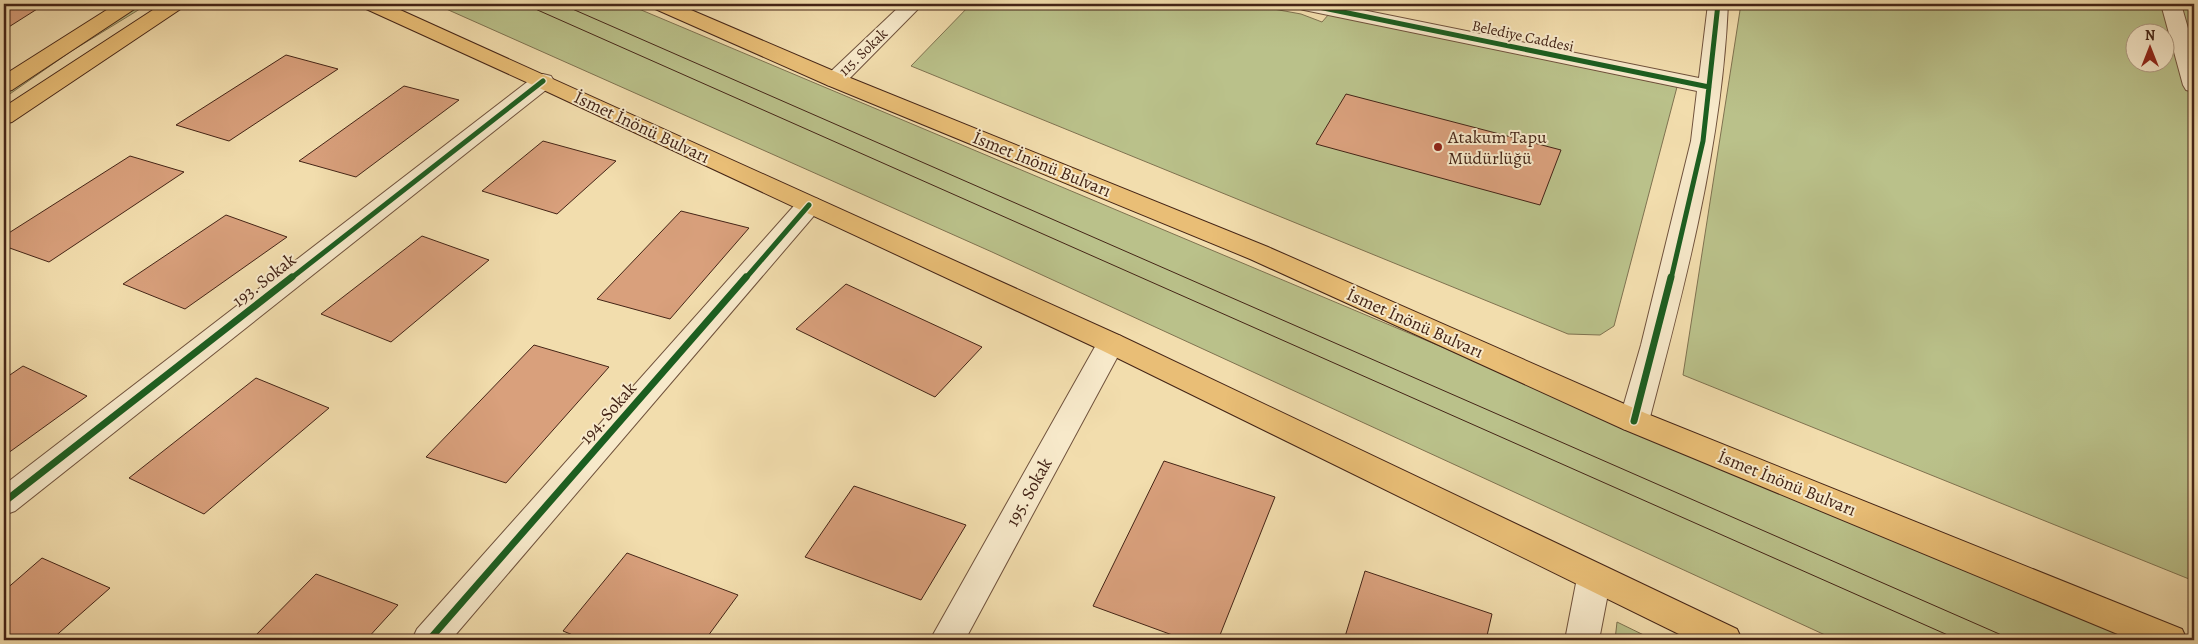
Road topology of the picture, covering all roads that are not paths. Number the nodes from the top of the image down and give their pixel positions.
1 (129, 4) edge
2 (175, 4) edge
3 (371, 4) edge
4 (660, 4) edge
5 (913, 4) edge
6 (1304, 4) edge
7 (1718, 4) edge
8 (2171, 4) edge
9 (835, 80) junction
10 (543, 81) junction
11 (4, 85) edge
12 (2194, 85) edge
13 (1709, 87) junction
14 (4, 117) edge
15 (809, 204) junction
16 (1111, 343) junction
17 (1634, 421) junction
18 (4, 502) edge
19 (1594, 578) junction
20 (429, 640) edge
21 (947, 640) edge
22 (1582, 640) edge
23 (1725, 640) edge
24 (2170, 640) edge

1 - 11 main road
2 - 14 main road
3 - 10 main road, İsmet İnönü Bulvarı
4 - 9 main road, İsmet İnönü Bulvarı
5 - 9 street, 115. Sokak
6 - 13 street, Belediye Caddesi
7 - 13 street
8 - 12 street
9 - 17 main road, İsmet İnönü Bulvarı
10 - 15 main road, İsmet İnönü Bulvarı
10 - 18 street, 193. Sokak
13 - 17 street
15 - 16 main road, İsmet İnönü Bulvarı
15 - 20 street, 194. Sokak
16 - 19 main road, İsmet İnönü Bulvarı
16 - 21 street, 195. Sokak
17 - 24 main road, İsmet İnönü Bulvarı
19 - 22 street
19 - 23 main road, İsmet İnönü Bulvarı

